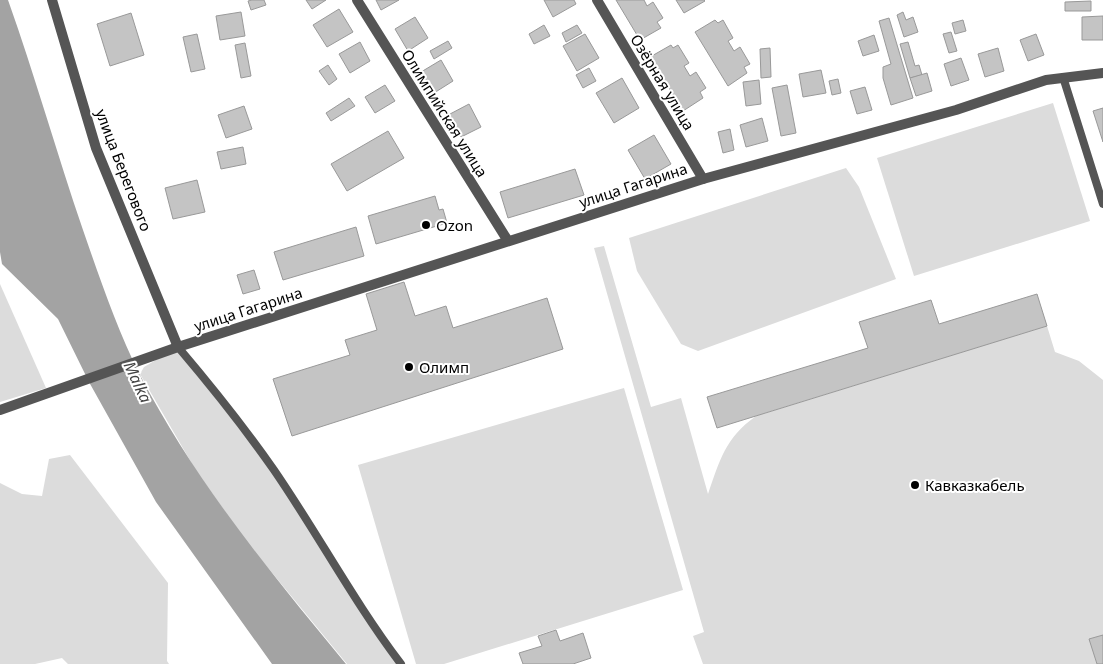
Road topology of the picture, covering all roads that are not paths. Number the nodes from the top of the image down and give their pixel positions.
1 (52, 0) edge
2 (357, 0) edge
3 (597, 0) edge
4 (1103, 73) edge
5 (1063, 77) junction
6 (703, 179) junction
7 (1103, 204) edge
8 (508, 241) junction
9 (178, 347) junction
10 (0, 410) edge
11 (401, 664) edge

1 - 9 street, улица Берегового
2 - 8 street, Олимпийская улица
3 - 6 street, Озёрная улица
4 - 5 street, улица Гагарина
5 - 6 street, улица Гагарина
5 - 7 lane
6 - 8 street, улица Гагарина
8 - 9 street, улица Гагарина
9 - 10 street, улица Гагарина
9 - 11 lane

